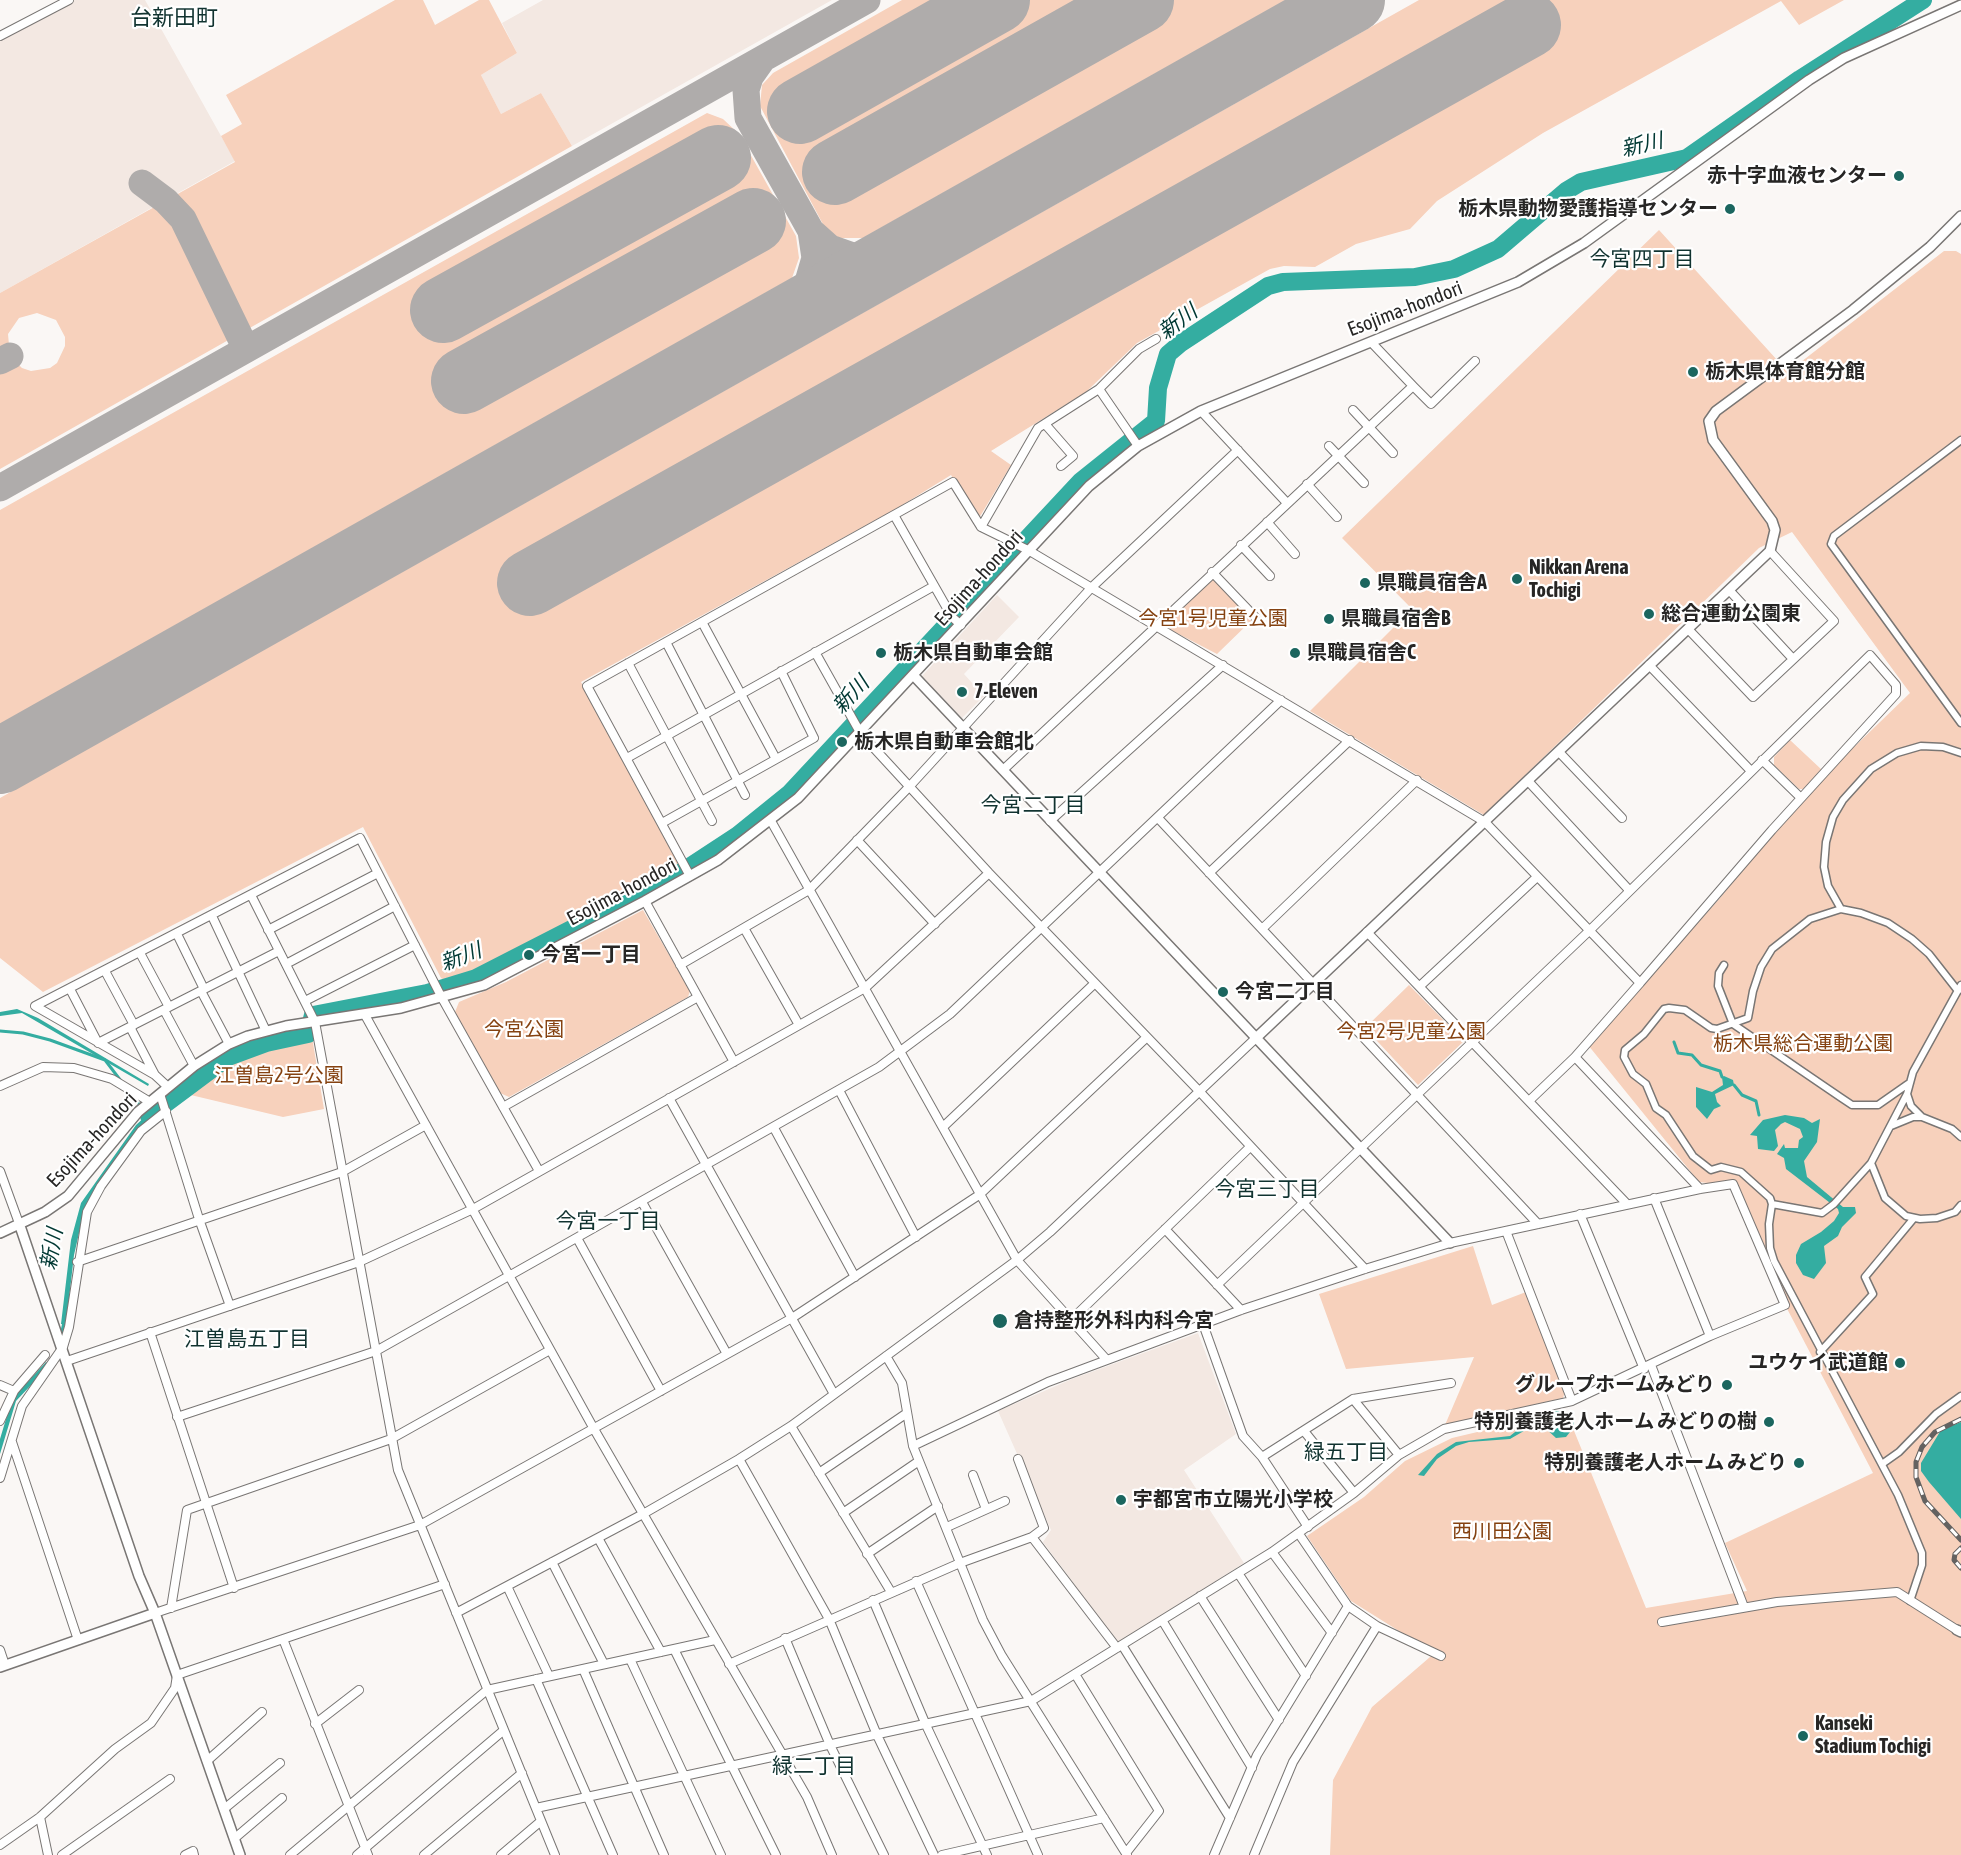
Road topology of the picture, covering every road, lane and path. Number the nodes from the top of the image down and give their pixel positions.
1 (69, 0) edge
2 (1961, 5) edge
3 (0, 36) edge
4 (1961, 216) edge
5 (1955, 225) junction
6 (1961, 234) edge
7 (1156, 339) dead end
8 (1371, 342) junction
9 (1475, 361) dead end
10 (1413, 386) junction
11 (1100, 389) junction
12 (1353, 410) dead end
13 (1201, 411) junction
14 (1045, 424) junction
15 (1368, 426) junction
16 (1961, 440) edge
17 (1138, 446) junction
18 (1329, 446) dead end
19 (1238, 450) junction
20 (1393, 453) dead end
21 (1338, 455) junction
22 (1061, 466) dead end
23 (1364, 483) dead end
24 (1306, 484) junction
25 (1287, 503) junction
26 (894, 515) junction
27 (1336, 517) dead end
28 (1267, 522) junction
29 (981, 527) junction
30 (1241, 545) junction
31 (1028, 550) junction
32 (1770, 551) junction
33 (1295, 554) dead end
34 (1212, 572) junction
35 (1270, 576) dead end
36 (934, 586) junction
37 (1091, 588) junction
38 (1729, 590) junction
39 (1255, 617) dead end
40 (702, 622) junction
41 (961, 625) junction
42 (1154, 626) junction
43 (1688, 628) junction
44 (666, 642) junction
45 (816, 652) junction
46 (1793, 659) junction
47 (628, 663) junction
48 (1223, 665) junction
49 (1649, 665) junction
50 (781, 671) junction
51 (914, 676) junction
52 (741, 694) junction
53 (1281, 700) junction
54 (703, 715) junction
55 (1961, 723) edge
56 (962, 727) junction
57 (861, 734) junction
58 (666, 736) junction
59 (1350, 740) junction
60 (1559, 752) junction
61 (1961, 753) edge
62 (627, 758) junction
63 (776, 759) junction
64 (1762, 760) junction
65 (1002, 770) junction
66 (1751, 771) junction
67 (738, 780) junction
68 (1417, 780) junction
69 (1528, 781) junction
70 (909, 787) junction
71 (745, 795) dead end
72 (1801, 798) junction
73 (701, 801) junction
74 (1158, 818) junction
75 (1622, 818) dead end
76 (712, 821) dead end
77 (771, 821) junction
78 (1050, 821) junction
79 (1485, 822) junction
80 (662, 823) junction
81 (857, 840) junction
82 (378, 873) junction
83 (989, 873) junction
84 (1099, 873) junction
85 (1209, 873) junction
86 (690, 876) junction
87 (1537, 877) junction
88 (809, 890) junction
89 (1629, 890) junction
90 (251, 896) junction
91 (645, 901) junction
92 (395, 906) junction
93 (1841, 909) junction
94 (212, 916) junction
95 (935, 924) junction
96 (744, 928) junction
97 (1042, 928) junction
98 (1262, 929) junction
99 (268, 930) junction
100 (1589, 931) junction
101 (1367, 932) junction
102 (177, 934) junction
103 (416, 945) junction
104 (279, 951) junction
105 (141, 953) junction
106 (286, 964) junction
107 (680, 965) junction
108 (1724, 966) dead end
109 (105, 971) junction
110 (239, 971) junction
111 (1095, 983) junction
112 (1640, 983) junction
113 (1313, 984) junction
114 (1420, 986) junction
115 (865, 988) junction
116 (1959, 988) edge
117 (70, 989) junction
118 (203, 990) junction
119 (698, 997) junction
120 (442, 998) junction
121 (305, 1001) junction
122 (166, 1008) junction
123 (365, 1015) junction
124 (315, 1022) junction
125 (1733, 1024) junction
126 (799, 1025) junction
127 (132, 1026) junction
128 (266, 1030) junction
129 (1147, 1036) junction
130 (1256, 1038) junction
131 (1472, 1042) junction
132 (98, 1043) junction
133 (229, 1044) junction
134 (900, 1053) junction
135 (1575, 1057) junction
136 (734, 1062) junction
137 (195, 1066) junction
138 (155, 1075) junction
139 (1908, 1084) junction
140 (0, 1086) edge
141 (168, 1088) junction
142 (839, 1090) junction
143 (1200, 1092) junction
144 (160, 1094) junction
145 (1417, 1094) junction
146 (1907, 1094) junction
147 (669, 1098) junction
148 (1530, 1100) junction
149 (150, 1102) junction
150 (503, 1107) junction
151 (166, 1111) junction
152 (1922, 1117) junction
153 (426, 1125) junction
154 (1891, 1126) junction
155 (943, 1127) junction
156 (774, 1128) junction
157 (1961, 1137) edge
158 (1360, 1147) junction
159 (1249, 1148) junction
160 (1871, 1163) junction
161 (706, 1166) junction
162 (539, 1171) junction
163 (0, 1172) edge
164 (342, 1172) junction
165 (1700, 1189) junction
166 (979, 1195) junction
167 (1654, 1198) junction
168 (642, 1202) junction
169 (1302, 1203) junction
170 (1626, 1204) junction
171 (1772, 1204) junction
172 (1961, 1205) edge
173 (473, 1209) junction
174 (1580, 1214) junction
175 (1914, 1218) junction
176 (199, 1219) junction
177 (1538, 1224) junction
178 (20, 1226) junction
179 (1165, 1229) junction
180 (1506, 1231) junction
181 (0, 1233) edge
182 (916, 1237) junction
183 (577, 1238) junction
184 (1450, 1243) junction
185 (1017, 1260) junction
186 (77, 1262) junction
187 (359, 1262) junction
188 (1365, 1269) junction
189 (509, 1274) junction
190 (855, 1277) junction
191 (1217, 1285) junction
192 (231, 1306) junction
193 (1241, 1310) junction
194 (792, 1318) junction
195 (1071, 1320) junction
196 (1203, 1324) junction
197 (150, 1332) junction
198 (1710, 1336) junction
199 (63, 1347) junction
200 (550, 1350) junction
201 (376, 1351) junction
202 (1820, 1352) junction
203 (727, 1354) junction
204 (45, 1355) dead end
205 (886, 1356) junction
206 (1106, 1359) junction
207 (67, 1361) junction
208 (1647, 1367) junction
209 (1451, 1383) dead end
210 (0, 1385) edge
211 (14, 1390) junction
212 (661, 1390) junction
213 (834, 1394) junction
214 (1961, 1396) edge
215 (1353, 1399) junction
216 (1572, 1401) junction
217 (908, 1413) junction
218 (177, 1417) junction
219 (0, 1420) edge
220 (791, 1426) junction
221 (594, 1429) junction
222 (1304, 1431) junction
223 (391, 1439) junction
224 (11, 1441) junction
225 (913, 1446) junction
226 (1399, 1455) junction
227 (1263, 1457) junction
228 (739, 1459) junction
229 (1018, 1459) dead end
230 (919, 1461) junction
231 (1882, 1464) junction
232 (819, 1473) junction
233 (973, 1475) dead end
234 (0, 1478) edge
235 (1354, 1493) junction
236 (1005, 1501) dead end
237 (205, 1503) junction
238 (938, 1506) junction
239 (986, 1509) junction
240 (843, 1513) junction
241 (643, 1514) junction
242 (420, 1525) junction
243 (947, 1527) junction
244 (1308, 1527) junction
245 (1299, 1534) junction
246 (1032, 1537) junction
247 (598, 1538) junction
248 (1272, 1552) junction
249 (867, 1554) junction
250 (552, 1562) junction
251 (960, 1563) junction
252 (1238, 1573) junction
253 (916, 1581) junction
254 (445, 1584) junction
255 (507, 1586) junction
256 (234, 1588) junction
257 (891, 1593) junction
258 (1200, 1596) junction
259 (873, 1600) junction
260 (1910, 1600) junction
261 (1348, 1606) junction
262 (1744, 1607) junction
263 (171, 1608) junction
264 (155, 1613) junction
265 (456, 1613) junction
266 (829, 1619) junction
267 (1162, 1620) junction
268 (1662, 1622) dead end
269 (1377, 1626) junction
270 (1959, 1631) edge
271 (1332, 1633) junction
272 (785, 1638) junction
273 (283, 1639) junction
274 (78, 1640) junction
275 (715, 1640) junction
276 (1119, 1647) junction
277 (674, 1649) junction
278 (0, 1650) edge
279 (661, 1652) junction
280 (1441, 1656) dead end
281 (630, 1659) junction
282 (604, 1664) junction
283 (729, 1664) junction
284 (2, 1666) edge
285 (583, 1669) junction
286 (1075, 1674) junction
287 (177, 1675) junction
288 (549, 1676) junction
289 (1306, 1676) junction
290 (536, 1679) junction
291 (359, 1690) dead end
292 (487, 1690) junction
293 (1031, 1701) junction
294 (262, 1712) dead end
295 (975, 1715) junction
296 (1279, 1720) junction
297 (315, 1724) junction
298 (926, 1725) junction
299 (504, 1730) junction
300 (877, 1735) junction
301 (830, 1745) junction
302 (782, 1755) junction
303 (207, 1761) junction
304 (280, 1763) dead end
305 (731, 1766) junction
306 (1252, 1767) junction
307 (522, 1773) junction
308 (685, 1776) junction
309 (170, 1779) dead end
310 (636, 1787) junction
311 (588, 1797) junction
312 (282, 1798) dead end
313 (349, 1805) junction
314 (536, 1808) junction
315 (224, 1809) junction
316 (40, 1816) junction
317 (1104, 1818) junction
318 (1230, 1818) junction
319 (541, 1821) junction
320 (1029, 1835) junction
321 (235, 1838) junction
322 (0, 1845) edge
323 (984, 1846) junction
324 (367, 1851) edge
325 (1127, 1854) edge
326 (48, 1855) edge
327 (62, 1855) edge
328 (185, 1855) edge
329 (194, 1855) edge
330 (240, 1855) edge
331 (290, 1855) edge
332 (357, 1855) edge
333 (424, 1855) edge
334 (501, 1855) edge
335 (555, 1855) edge
336 (613, 1855) edge
337 (664, 1855) edge
338 (721, 1855) edge
339 (776, 1855) edge
340 (832, 1855) edge
341 (884, 1855) edge
342 (934, 1855) edge
343 (942, 1855) edge
344 (987, 1855) edge
345 (1038, 1855) edge
346 (1214, 1855) edge
347 (1254, 1855) edge

1 - 3 street
2 - 8 street, Esojima-hondori
4 - 5 street
5 - 6 street
5 - 32 street
7 - 11 street
8 - 10 street
8 - 13 street, Esojima-hondori
9 - 10 street
10 - 15 street
11 - 14 street
11 - 17 street
12 - 15 street
13 - 17 street, Esojima-hondori
13 - 19 street
14 - 22 street
14 - 29 street
15 - 20 street
15 - 21 street
16 - 55 street
17 - 31 street, Esojima-hondori
18 - 21 street
19 - 25 street
19 - 37 street
21 - 23 street
21 - 24 street
24 - 25 street
24 - 27 street
25 - 28 street
26 - 29 street
26 - 36 street
26 - 40 street
28 - 30 street
28 - 33 street
29 - 31 street
30 - 34 street
30 - 35 street
31 - 37 street
31 - 41 street, Esojima-hondori
32 - 38 street
32 - 46 street
34 - 39 street
34 - 42 street
36 - 41 street
36 - 45 street
37 - 42 street
37 - 56 street
38 - 43 street
38 - 46 street
40 - 44 street
40 - 52 street
41 - 51 street, Esojima-hondori
42 - 48 street
42 - 65 street
43 - 46 street
43 - 49 street
44 - 47 street
44 - 54 street
45 - 50 street
45 - 57 street
47 - 58 street
47 - 62 street
48 - 53 street
48 - 78 street
49 - 60 street
49 - 66 street
50 - 52 street
50 - 63 street
51 - 56 street
51 - 57 street, Esojima-hondori
52 - 54 street
52 - 63 street
53 - 59 street
53 - 74 street
54 - 58 street
54 - 67 street
56 - 65 street
56 - 70 street
57 - 70 street
57 - 77 street, Esojima-hondori
58 - 62 street
58 - 73 street
59 - 68 street
59 - 85 street
60 - 69 street
60 - 75 street
61 - 93 street
62 - 80 street
63 - 67 street
64 - 66 street
64 - 72 street
64 - 72 street
65 - 78 street
66 - 89 street
67 - 71 street
67 - 73 street
68 - 79 street
68 - 98 street
69 - 79 street
69 - 89 street
70 - 81 street
70 - 83 street
72 - 112 street
73 - 76 street
73 - 80 street
74 - 84 street
74 - 85 street
77 - 86 street, Esojima-hondori
77 - 88 street
78 - 84 street
79 - 87 street
79 - 101 street
80 - 86 street
81 - 88 street
81 - 95 street
82 - 90 street
82 - 92 street
82 - 99 street
83 - 95 street
83 - 97 street
84 - 97 street
84 - 130 street
85 - 98 street
86 - 91 street, Esojima-hondori
87 - 100 street
87 - 114 street
88 - 96 street
88 - 115 street
89 - 100 street
90 - 94 street
90 - 99 street
91 - 107 street
91 - 120 street, Esojima-hondori
92 - 103 street
92 - 106 street
93 - 116 street
93 - 125 street
94 - 102 street
94 - 110 street
95 - 115 street
96 - 107 street
96 - 126 street
97 - 111 street
97 - 134 street
98 - 113 street
99 - 104 street
100 - 112 street
100 - 131 street
101 - 113 street
101 - 114 street
102 - 105 street
102 - 118 street
103 - 120 street
103 - 121 street
104 - 106 street
104 - 110 street
105 - 109 street
105 - 122 street
106 - 121 street
107 - 119 street
108 - 125 street
109 - 117 street
109 - 127 street
110 - 118 street
110 - 128 street
111 - 129 street
111 - 155 street
112 - 135 street
113 - 130 street
113 - 145 street
114 - 131 street
115 - 126 street
115 - 134 street
116 - 139 street
117 - 132 street
117 - 132 street
118 - 122 street
118 - 133 street
119 - 136 street
119 - 150 street
120 - 123 street, Esojima-hondori
120 - 150 street
121 - 124 street
122 - 127 street
122 - 137 street
123 - 124 street, Esojima-hondori
123 - 153 street
124 - 128 street, Esojima-hondori
124 - 164 street
125 - 139 street
125 - 171 street
126 - 136 street
127 - 132 street
127 - 138 street
128 - 133 street, Esojima-hondori
129 - 143 street
129 - 166 street
130 - 143 street
130 - 158 street
131 - 145 street
131 - 148 street
132 - 138 street
133 - 137 street, Esojima-hondori
134 - 142 street
134 - 155 street
135 - 148 street
135 - 165 street
136 - 147 street
137 - 141 street, Esojima-hondori
138 - 141 street
139 - 146 street
140 - 149 street
141 - 144 street, Esojima-hondori
142 - 156 street
142 - 182 street
143 - 159 street
143 - 185 street
144 - 149 street, Esojima-hondori
144 - 151 street
145 - 158 street
145 - 177 street
146 - 152 street
146 - 154 street
147 - 161 street
147 - 162 street
148 - 170 street
149 - 178 street, Esojima-hondori
150 - 162 street
151 - 176 street
151 - 186 street
152 - 154 street
152 - 157 street
153 - 164 street
153 - 173 street
154 - 160 street
155 - 166 street
156 - 161 street
156 - 190 street
158 - 169 street
158 - 184 street
159 - 169 street
159 - 179 street
160 - 171 street
160 - 175 street
161 - 168 street
161 - 194 street
162 - 173 street
163 - 178 street
164 - 176 street
164 - 187 street
165 - 167 street
165 - 198 street
166 - 182 street
166 - 185 street
167 - 170 street
167 - 198 street
168 - 183 street
168 - 203 street
169 - 188 street
169 - 191 street
170 - 174 street
171 - 202 street
172 - 175 street
173 - 187 street
173 - 189 street
174 - 177 street
174 - 208 street
175 - 202 street
176 - 186 street
176 - 192 street
177 - 180 street
178 - 181 street, Esojima-hondori
178 - 199 street
179 - 191 street
179 - 195 street
180 - 184 street
180 - 216 street
182 - 190 street
183 - 189 street
183 - 212 street
184 - 188 street
185 - 195 street
185 - 205 street
186 - 199 street
187 - 192 street
187 - 201 street
188 - 193 street
189 - 200 street
189 - 201 street
190 - 194 street
191 - 193 street
192 - 197 street
193 - 196 street
194 - 203 street
194 - 213 street
195 - 206 street
196 - 206 street
196 - 227 street
197 - 207 street
197 - 218 street
198 - 208 street
199 - 207 street
199 - 224 street
200 - 221 street
200 - 223 street
201 - 218 street
201 - 223 street
202 - 231 street
203 - 212 street
204 - 211 street
205 - 213 street
205 - 217 street
206 - 225 street
207 - 264 street
208 - 216 street
208 - 262 street
209 - 215 street
210 - 211 street
211 - 219 street
212 - 221 street
213 - 220 street
214 - 231 street
215 - 222 street
215 - 226 street
216 - 226 street
217 - 225 street
217 - 232 street
218 - 237 street
220 - 228 street
220 - 232 street
221 - 241 street
221 - 242 street
222 - 227 street
222 - 235 street
223 - 237 street
223 - 242 street
224 - 234 street
224 - 274 street
225 - 230 street
226 - 235 street
227 - 244 street
228 - 241 street
228 - 266 street
229 - 246 street
230 - 238 street
230 - 240 street
231 - 260 street
232 - 240 street
233 - 239 street
235 - 244 street
236 - 239 street
237 - 256 street
237 - 263 street
238 - 243 street
238 - 249 street
239 - 243 street
240 - 249 street
241 - 247 street
241 - 275 street
242 - 254 street
242 - 256 street
243 - 251 street
244 - 245 street
245 - 248 street
245 - 261 street
246 - 251 street
246 - 276 street
247 - 250 street
247 - 279 street
248 - 252 street
248 - 271 street
249 - 257 street
250 - 255 street
250 - 282 street
251 - 253 street
251 - 293 street
252 - 258 street
252 - 289 street
253 - 257 street
253 - 295 street
254 - 265 street
254 - 273 street
255 - 265 street
255 - 288 street
256 - 263 street
257 - 259 street
258 - 267 street
258 - 296 street
259 - 266 street
259 - 298 street
260 - 262 street
260 - 270 street
261 - 269 street
261 - 271 street
262 - 268 street
263 - 264 street
264 - 274 street
264 - 287 street
265 - 292 street
266 - 272 street
266 - 300 street
267 - 276 street
267 - 306 street
269 - 280 street
269 - 347 street
271 - 289 street
272 - 283 street
272 - 301 street
273 - 287 street
273 - 297 street
274 - 284 street
275 - 277 street
275 - 283 street
276 - 286 street
276 - 318 street
277 - 279 street
277 - 305 street
278 - 284 street
279 - 281 street
281 - 282 street
281 - 308 street
282 - 285 street
283 - 302 street
285 - 288 street
285 - 310 street
286 - 293 street
286 - 325 street
287 - 303 street
287 - 316 street
288 - 290 street
289 - 296 street
290 - 292 street
290 - 311 street
291 - 297 street
292 - 299 street
292 - 313 street
293 - 295 street
293 - 317 street
294 - 303 street
295 - 298 street
295 - 320 street
296 - 306 street
297 - 313 street
298 - 300 street
298 - 323 street
299 - 307 street
299 - 324 street
300 - 301 street
300 - 342 street
301 - 302 street
301 - 341 street
302 - 305 street
302 - 340 street
303 - 315 street
304 - 315 street
305 - 308 street
305 - 339 street
306 - 318 street
307 - 314 street
307 - 333 street
308 - 310 street
308 - 338 street
309 - 327 street
310 - 311 street
310 - 337 street
311 - 314 street
311 - 336 street
312 - 321 street
313 - 324 street
313 - 331 street
314 - 319 street
315 - 321 street
316 - 322 street
316 - 326 street
317 - 320 street
317 - 325 street
318 - 346 street
319 - 334 street
319 - 335 street
320 - 323 street
320 - 345 street
321 - 330 street
323 - 343 street
323 - 344 street
324 - 332 street
328 - 329 street

